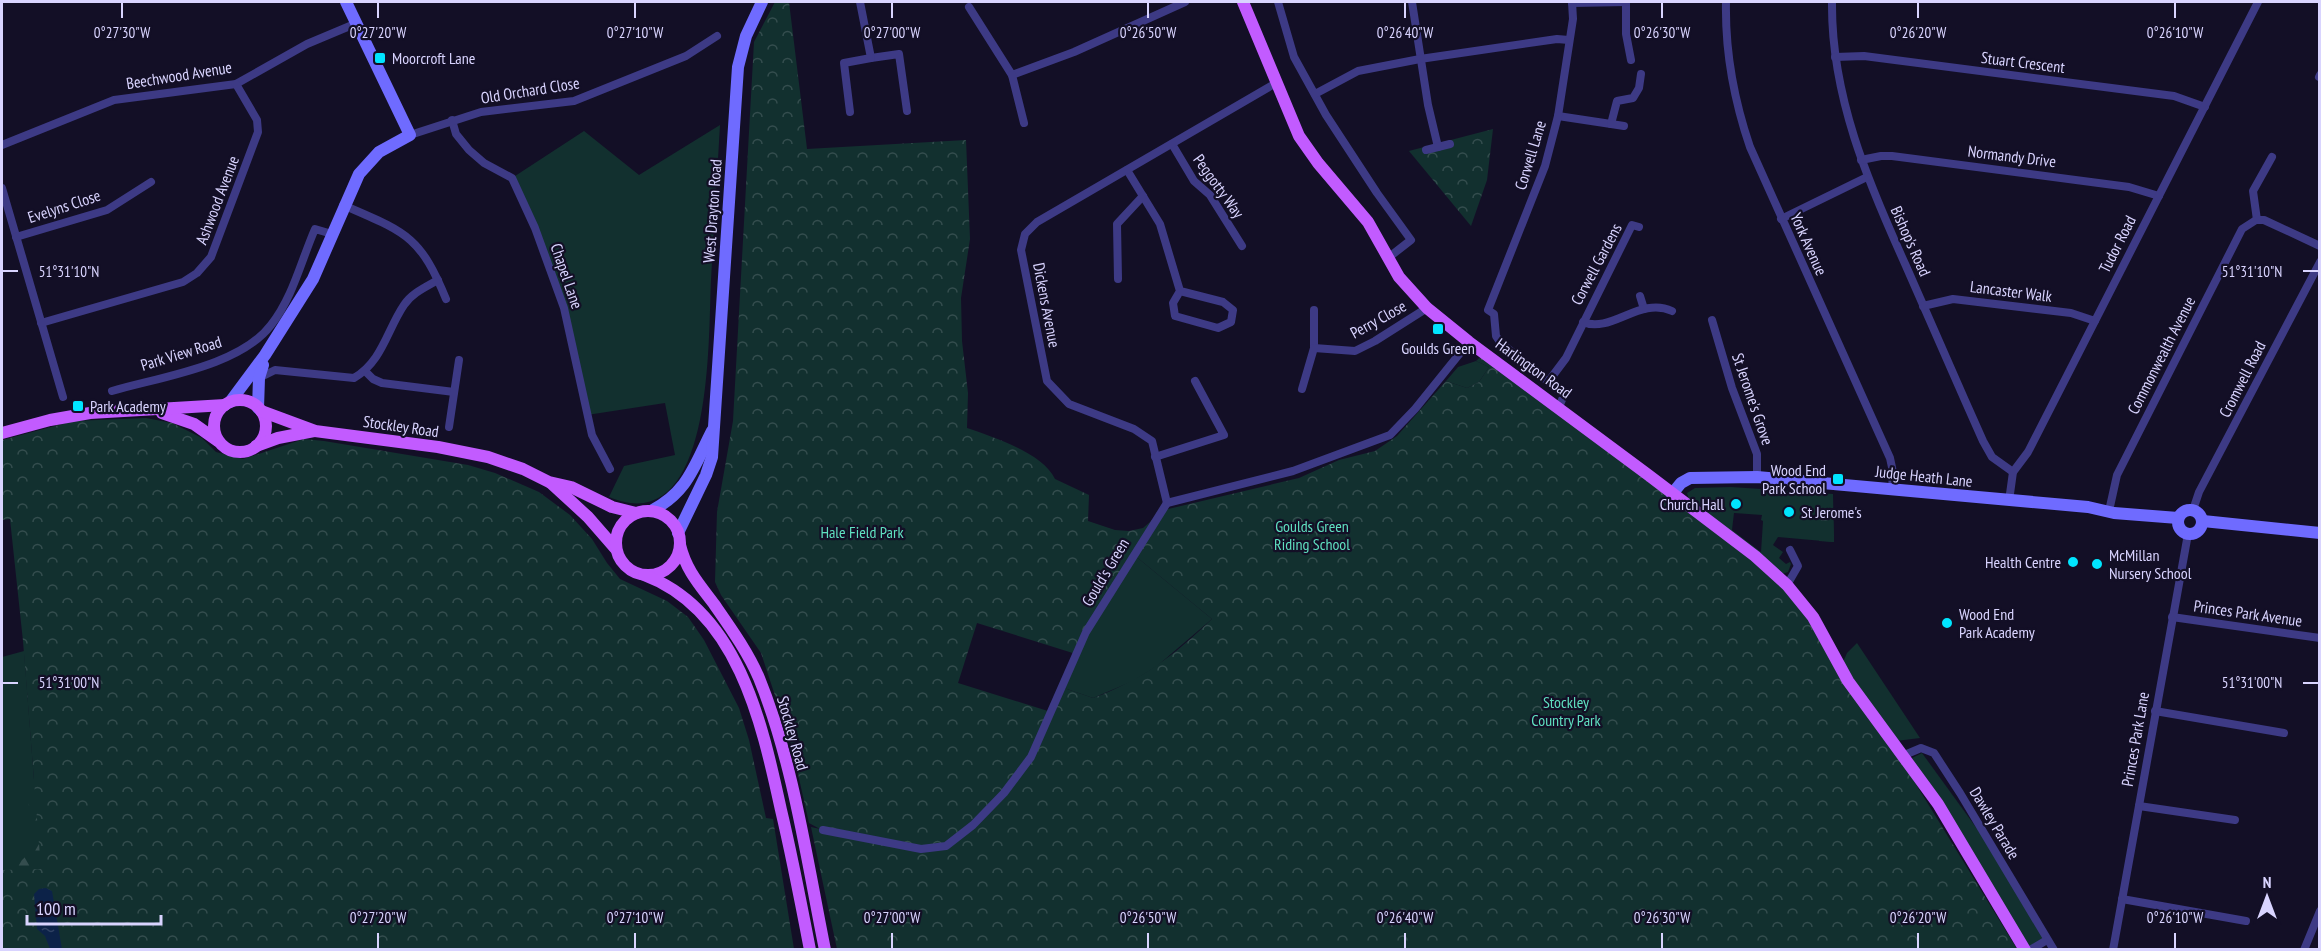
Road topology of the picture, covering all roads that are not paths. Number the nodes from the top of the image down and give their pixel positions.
1 (346, 2) edge
2 (762, 2) edge
3 (860, 2) edge
4 (1185, 2) edge
5 (1243, 2) edge
6 (1278, 2) edge
7 (1412, 2) edge
8 (1572, 2) edge
9 (1626, 2) edge
10 (1726, 2) edge
11 (1832, 2) edge
12 (2259, 2) edge
13 (969, 8) dead end
14 (357, 23) junction
15 (717, 36) dead end
16 (1569, 40) junction
17 (1835, 57) junction
18 (871, 58) junction
19 (1420, 59) junction
20 (1631, 60) dead end
21 (1641, 74) dead end
22 (1012, 75) junction
23 (1276, 83) junction
24 (236, 84) junction
25 (1315, 94) junction
26 (2205, 107) junction
27 (907, 111) dead end
28 (850, 112) dead end
29 (1558, 116) junction
30 (452, 120) junction
31 (1024, 123) dead end
32 (1611, 124) junction
33 (1624, 126) dead end
34 (410, 135) junction
35 (1172, 144) junction
36 (1450, 144) dead end
37 (2, 145) edge
38 (1438, 147) junction
39 (1426, 150) dead end
40 (2272, 158) dead end
41 (1861, 160) junction
42 (1127, 170) junction
43 (1867, 177) junction
44 (150, 182) dead end
45 (2, 188) edge
46 (1143, 196) junction
47 (2158, 196) junction
48 (344, 205) junction
49 (1781, 219) junction
50 (2257, 220) junction
51 (1640, 227) dead end
52 (332, 234) junction
53 (16, 237) junction
54 (1242, 246) dead end
55 (2319, 246) edge
56 (1388, 258) junction
57 (2319, 262) edge
58 (1118, 279) dead end
59 (438, 280) junction
60 (1180, 291) junction
61 (1640, 296) dead end
62 (446, 299) dead end
63 (1923, 306) junction
64 (1427, 308) junction
65 (1644, 309) junction
66 (1314, 310) dead end
67 (1672, 311) dead end
68 (1712, 320) dead end
69 (2095, 321) junction
70 (1583, 322) junction
71 (41, 323) junction
72 (1469, 342) junction
73 (1314, 348) junction
74 (265, 355) junction
75 (459, 360) dead end
76 (365, 371) junction
77 (259, 378) junction
78 (1195, 381) dead end
79 (1548, 382) junction
80 (1302, 389) dead end
81 (112, 391) dead end
82 (454, 392) junction
83 (63, 397) dead end
84 (227, 404) junction
85 (1559, 407) junction
86 (148, 410) junction
87 (260, 410) junction
88 (449, 427) dead end
89 (714, 427) junction
90 (315, 431) junction
91 (2, 433) edge
92 (219, 441) junction
93 (255, 447) junction
94 (1155, 457) junction
95 (610, 469) dead end
96 (2013, 472) junction
97 (1757, 477) junction
98 (549, 482) junction
99 (1892, 490) junction
100 (1672, 494) junction
101 (2009, 501) junction
102 (1167, 503) junction
103 (2193, 510) junction
104 (651, 511) junction
105 (2109, 511) junction
106 (636, 513) junction
107 (2178, 518) junction
108 (2202, 521) junction
109 (2319, 533) edge
110 (2188, 534) junction
111 (679, 539) junction
112 (615, 548) junction
113 (1790, 550) dead end
114 (644, 575) junction
115 (1786, 585) junction
116 (2172, 617) junction
117 (2319, 638) edge
118 (2155, 711) junction
119 (2284, 733) dead end
120 (1902, 756) junction
121 (2139, 806) junction
122 (2235, 820) dead end
123 (823, 830) dead end
124 (2122, 899) junction
125 (2319, 911) edge
126 (2246, 921) dead end
127 (2047, 939) junction
128 (810, 950) edge
129 (825, 950) edge
130 (2025, 950) edge
131 (2030, 950) edge
132 (2054, 950) edge
133 (2113, 950) edge
134 (2304, 950) edge

1 - 14 street
2 - 89 street, West Drayton Road
3 - 18 street
4 - 22 street
5 - 23 main road, Harlington Road
6 - 25 street
7 - 19 street
8 - 9 street
8 - 16 street, Corwell Lane
9 - 20 street
10 - 49 street, York Avenue
11 - 17 street, Bishop's Road
12 - 26 street, Tudor Road
13 - 22 street
14 - 24 street, Beechwood Avenue
14 - 34 street
15 - 30 street, Old Orchard Close
16 - 19 street
16 - 29 street, Corwell Lane
17 - 26 street, Stuart Crescent
17 - 41 street, Bishop's Road
18 - 27 street
18 - 28 street
19 - 25 street
19 - 38 street
21 - 32 street
22 - 31 street
23 - 35 street, Dickens Avenue
23 - 56 main road, Harlington Road
24 - 37 street, Beechwood Avenue
24 - 71 street, Ashwood Avenue
25 - 56 street
26 - 47 street, Tudor Road
29 - 32 street
29 - 79 street, Corwell Lane
30 - 34 street, Old Orchard Close
30 - 95 street, Chapel Lane
32 - 33 street
34 - 48 street
35 - 42 street, Dickens Avenue
35 - 54 street, Peggotty Way
36 - 38 street
38 - 39 street
40 - 50 street
41 - 43 street, Bishop's Road
41 - 47 street, Normandy Drive
42 - 46 street
42 - 94 street, Dickens Avenue
43 - 49 street
43 - 63 street, Bishop's Road
44 - 53 street, Evelyns Close
45 - 53 street
46 - 58 street
46 - 60 street
47 - 69 street, Tudor Road
48 - 52 street
48 - 59 street
49 - 99 street, York Avenue
50 - 55 street
50 - 105 street, Commonwealth Avenue
51 - 70 street, Corwell Gardens
52 - 74 street
52 - 81 street, Park View Road
53 - 71 street
56 - 64 main road, Harlington Road
57 - 103 street, Cromwell Road
59 - 62 street
59 - 76 street
60 - 60 street
61 - 65 street
63 - 69 street, Lancaster Walk
63 - 96 street, Bishop's Road
64 - 72 main road, Harlington Road
64 - 73 street, Perry Close
65 - 67 street, Corwell Gardens
65 - 70 street, Corwell Gardens
66 - 73 street
68 - 97 street, St Jerome's Grove
69 - 96 street, Tudor Road
70 - 79 street, Corwell Gardens
71 - 83 street
72 - 85 main road, Harlington Road
72 - 102 street
73 - 80 street
74 - 77 street
74 - 84 street
75 - 82 street
76 - 77 street
76 - 82 street
77 - 87 street
78 - 94 street
79 - 85 street
82 - 88 street
84 - 86 main road
84 - 87 main road
84 - 92 main road
85 - 100 main road, Harlington Road
86 - 91 main road
86 - 92 main road
87 - 90 main road, Stockley Road
87 - 93 main road
89 - 104 street, West Drayton Road
89 - 111 street, West Drayton Road
90 - 93 main road, Stockley Road
90 - 98 main road, Stockley Road
92 - 93 main road
94 - 102 street, Dickens Avenue
96 - 101 street, Tudor Road
97 - 99 street, Judge Heath Lane
97 - 100 street, Judge Heath Lane
98 - 106 main road, Stockley Road
98 - 112 main road, Stockley Road
99 - 101 street, Judge Heath Lane
100 - 115 main road, Harlington Road
101 - 105 street, Judge Heath Lane
102 - 123 street, Gould's Green
103 - 107 street
103 - 108 street
104 - 106 main road
104 - 111 main road
105 - 107 street, Judge Heath Lane
106 - 112 main road
107 - 110 street
108 - 109 street
108 - 110 street
110 - 116 street, Princes Park Lane
111 - 114 main road
111 - 129 main road, Stockley Road
112 - 114 main road
113 - 115 street
114 - 128 main road, Stockley Road
115 - 120 main road, Harlington Road
116 - 117 street, Princes Park Avenue
116 - 118 street, Princes Park Lane
118 - 119 street
118 - 121 street, Princes Park Lane
120 - 127 street, Dawley Parade
120 - 130 main road, Harlington Road
121 - 122 street
121 - 124 street, Princes Park Lane
124 - 126 street
124 - 133 street, Princes Park Lane
125 - 134 street
127 - 131 street
127 - 132 street, Dawley Parade

